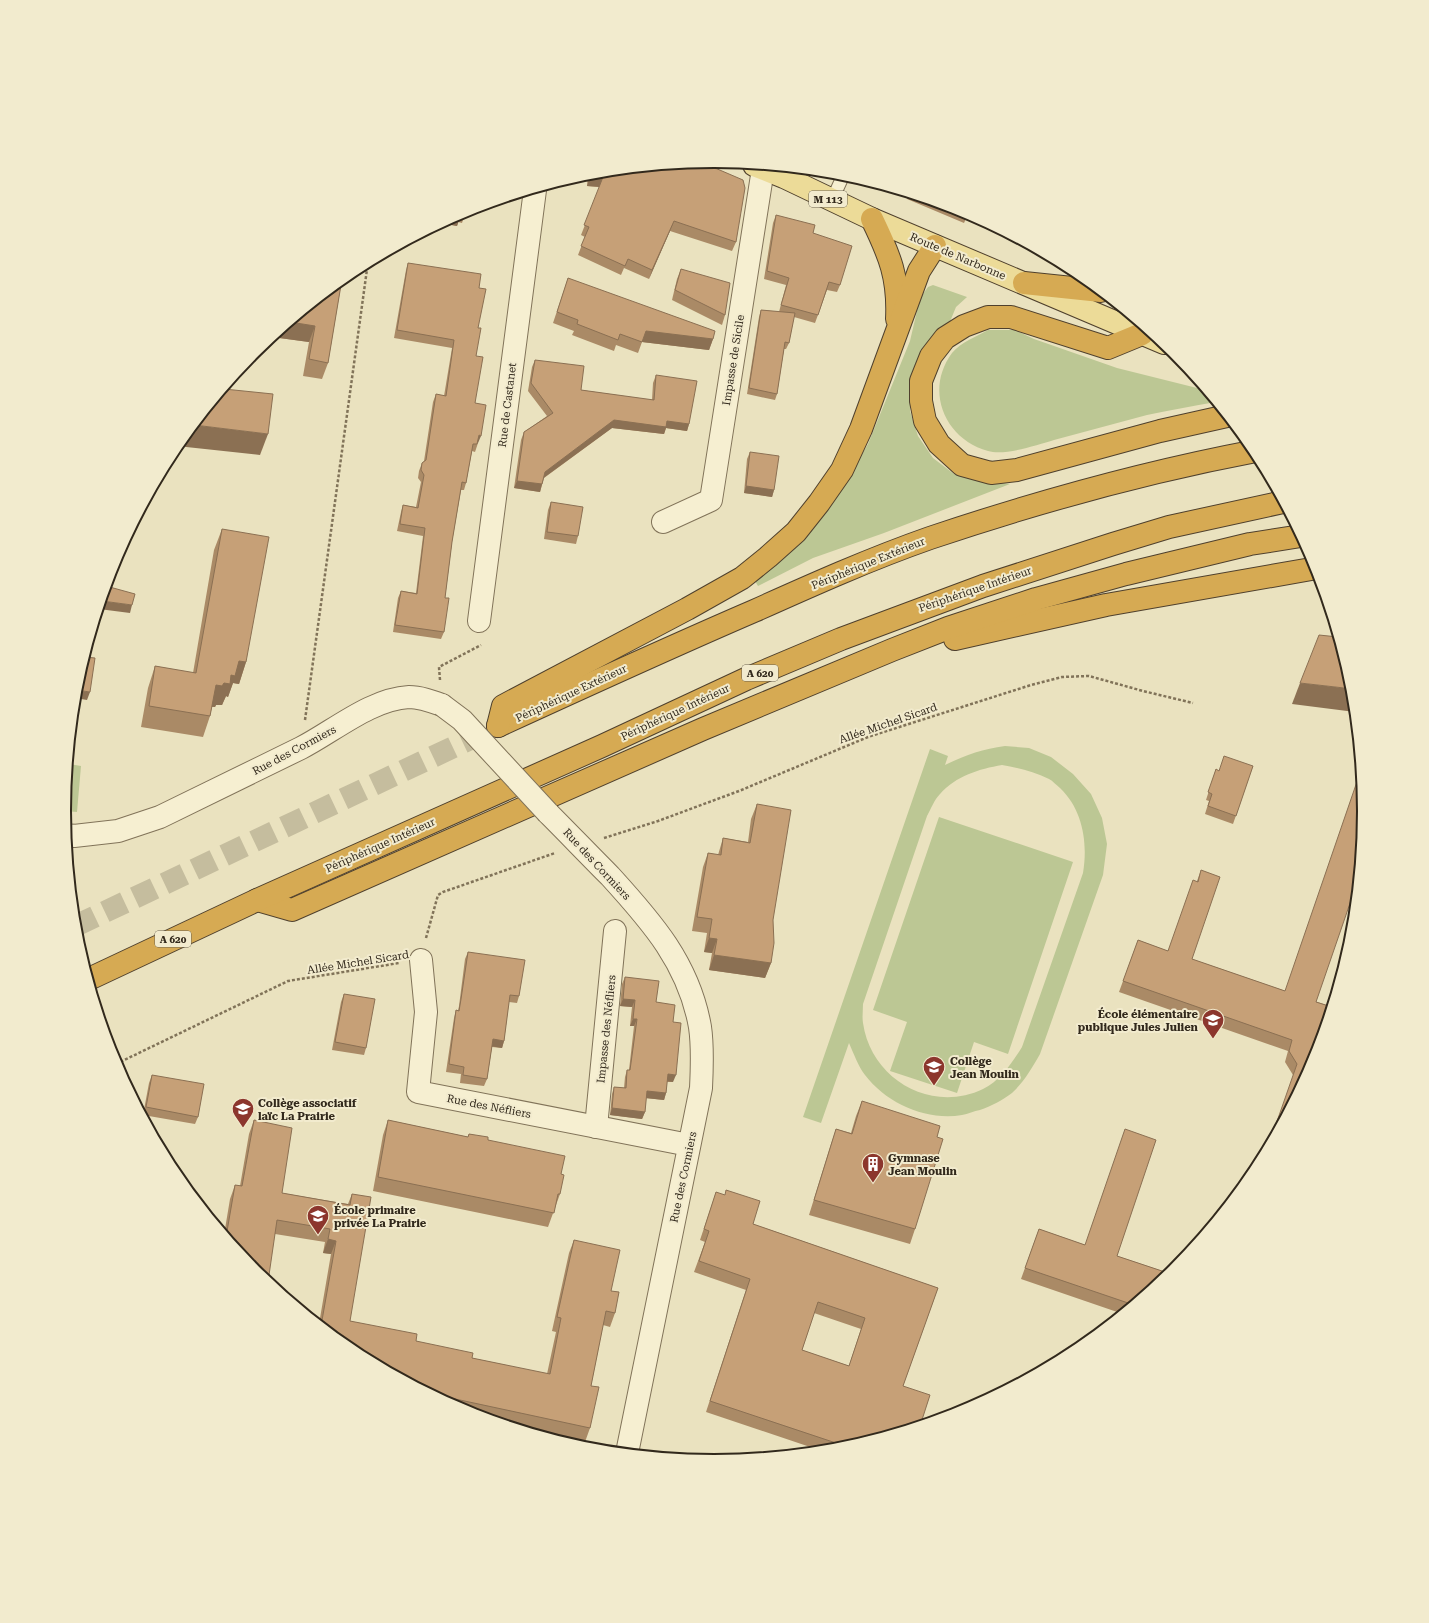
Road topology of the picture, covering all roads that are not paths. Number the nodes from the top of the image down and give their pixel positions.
1 (759, 169) edge
2 (786, 173) edge
3 (841, 180) edge
4 (534, 194) edge
5 (832, 200) junction
6 (872, 219) junction
7 (934, 246) junction
8 (1024, 283) junction
9 (1091, 290) edge
10 (1142, 334) junction
11 (896, 336) junction
12 (1149, 337) edge
13 (1223, 417) edge
14 (1248, 452) edge
15 (1279, 503) edge
16 (664, 522) dead end
17 (1296, 537) edge
18 (1311, 569) edge
19 (479, 621) road end
20 (892, 650) junction
21 (72, 836) edge
22 (257, 900) junction
23 (615, 931) dead end
24 (421, 960) road end
25 (93, 976) edge
26 (596, 1127) junction
27 (690, 1145) junction
28 (628, 1449) edge

1 - 16 street, Impasse de Sicile
2 - 5 main road, Route de Narbonne / M 113
3 - 5 lane
4 - 19 street, Rue de Castanet
5 - 6 main road, Route de Narbonne / M 113
6 - 7 main road, Route de Narbonne / M 113
6 - 11 highway
7 - 8 main road, Route de Narbonne / M 113
7 - 11 highway
8 - 9 highway
8 - 10 main road, Route de Narbonne / M 113
10 - 12 main road, Route de Narbonne / M 113
10 - 13 highway
11 - 14 highway, Périphérique Extérieur
15 - 22 highway, Périphérique Intérieur / A 620
17 - 20 highway
18 - 20 highway
20 - 22 highway
21 - 27 street, Rue des Cormiers, bridge
22 - 25 highway, Périphérique Intérieur / A 620
23 - 26 street, Impasse des Néfliers
24 - 26 street, Rue des Néfliers
26 - 27 street, Rue des Néfliers
27 - 28 street, Rue des Cormiers

